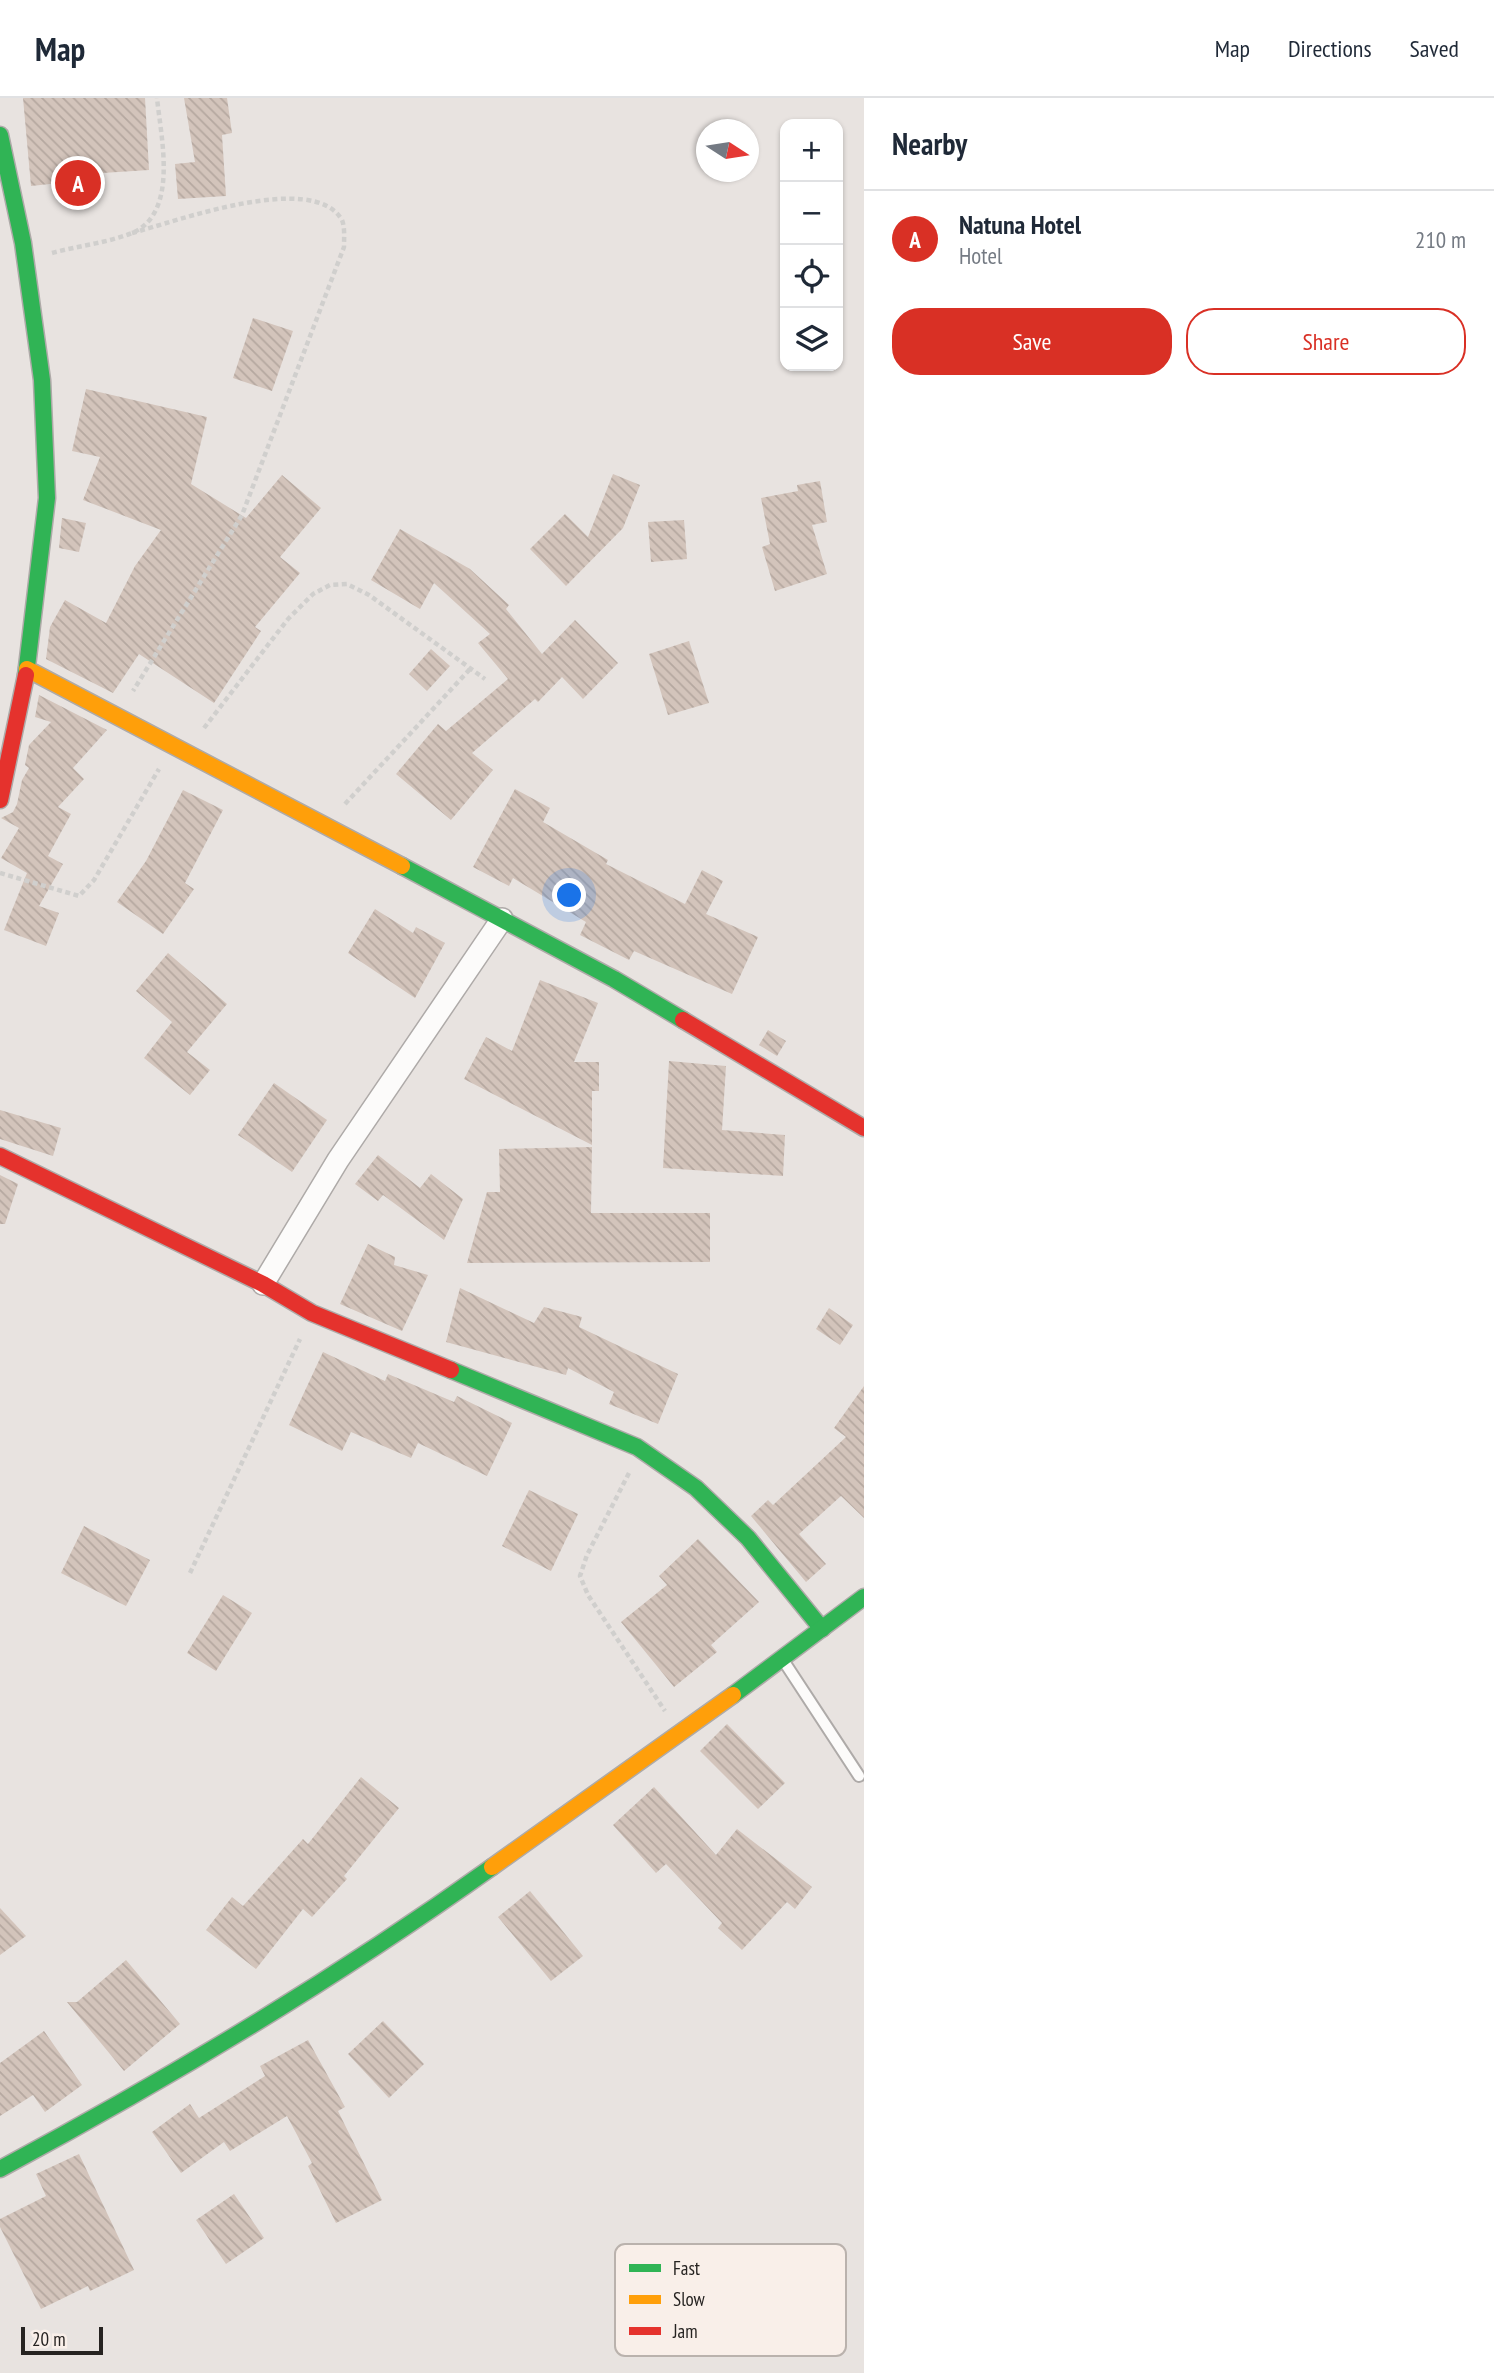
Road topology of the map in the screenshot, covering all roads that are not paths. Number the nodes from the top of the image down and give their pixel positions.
1 (0, 135) edge
2 (6, 192) edge
3 (27, 670) junction
4 (0, 800) edge
5 (502, 919) junction
6 (864, 1128) edge
7 (0, 1156) edge
8 (263, 1284) junction
9 (864, 1597) edge
10 (821, 1629) junction
11 (782, 1658) junction
12 (859, 1776) dead end
13 (0, 2169) edge

1 - 2 street
2 - 3 street
3 - 4 street
3 - 5 street
5 - 6 street
5 - 8 street
7 - 8 street
8 - 10 street
9 - 10 street
10 - 11 street
11 - 12 lane
11 - 13 street

